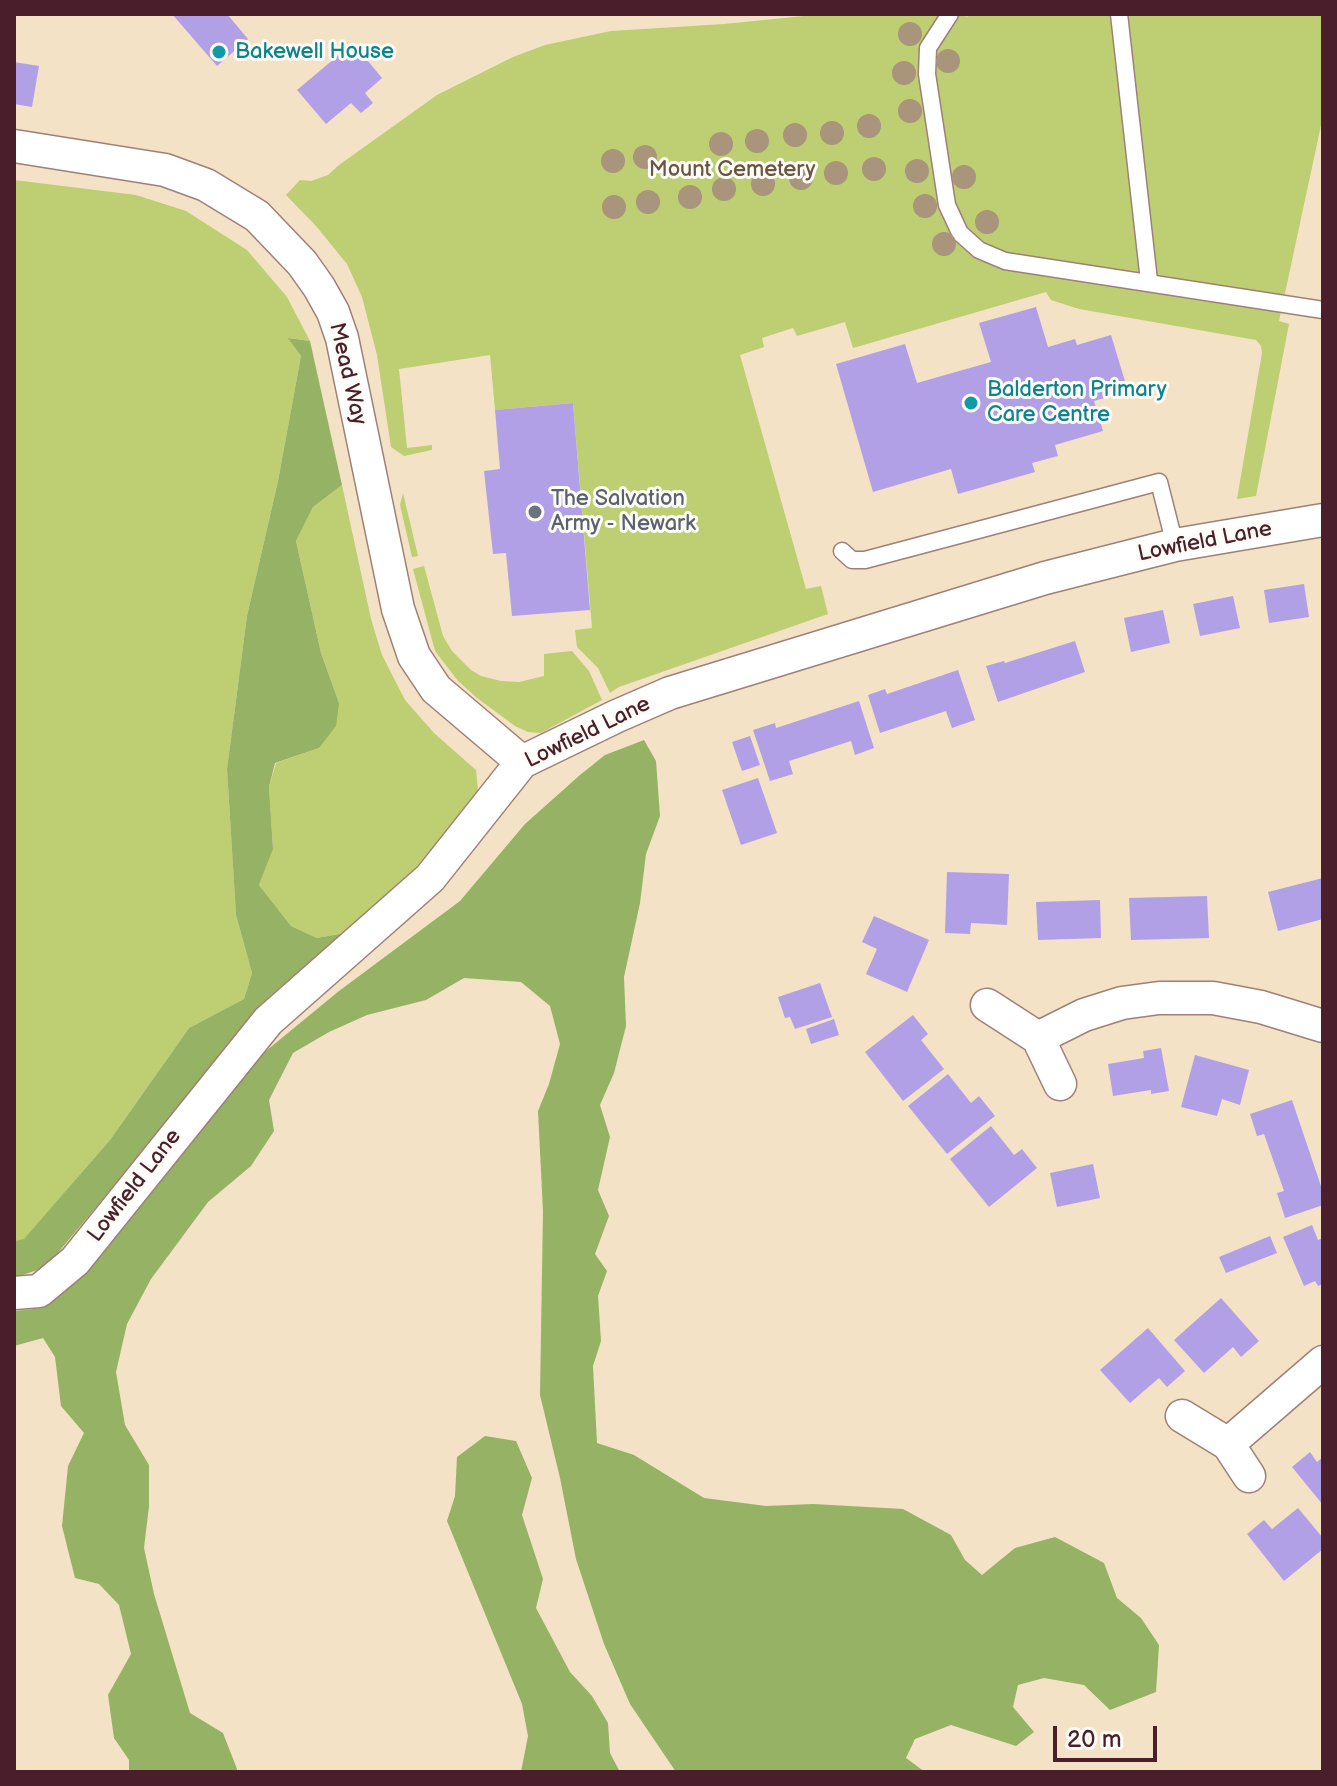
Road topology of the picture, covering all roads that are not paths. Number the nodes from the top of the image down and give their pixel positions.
1 (950, 14) edge
2 (1119, 14) edge
3 (14, 146) edge
4 (1149, 281) junction
5 (1323, 310) edge
6 (1323, 520) edge
7 (1175, 545) junction
8 (842, 551) dead end
9 (522, 762) junction
10 (987, 1005) dead end
11 (1323, 1026) edge
12 (1038, 1038) junction
13 (1060, 1084) dead end
14 (14, 1293) edge
15 (1323, 1362) edge
16 (1182, 1416) dead end
17 (1228, 1444) junction
18 (1249, 1476) dead end

1 - 4 lane
2 - 4 lane
3 - 9 street, Mead Way
4 - 5 lane
6 - 7 street, Lowfield Lane
7 - 8 lane
7 - 9 street, Lowfield Lane
9 - 14 street, Lowfield Lane
10 - 12 street
11 - 12 street
12 - 13 street
15 - 17 street
16 - 17 street
17 - 18 street

